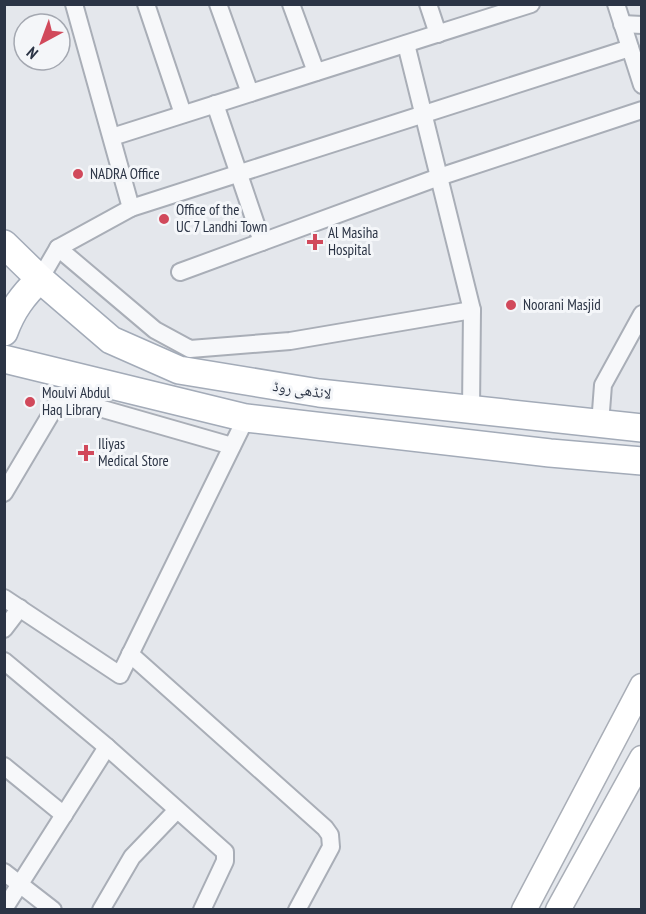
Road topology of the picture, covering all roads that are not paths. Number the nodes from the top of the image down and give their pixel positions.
1 (74, 4) edge
2 (146, 4) edge
3 (218, 4) edge
4 (291, 4) edge
5 (428, 4) edge
6 (531, 4) edge
7 (616, 4) edge
8 (485, 11) edge
9 (622, 24) junction
10 (642, 25) edge
11 (438, 34) junction
12 (406, 44) junction
13 (630, 48) junction
14 (316, 72) junction
15 (642, 85) edge
16 (250, 93) junction
17 (215, 104) junction
18 (642, 110) edge
19 (183, 114) junction
20 (423, 114) junction
21 (112, 136) junction
22 (239, 173) junction
23 (439, 177) junction
24 (131, 208) junction
25 (262, 242) junction
26 (4, 244) edge
27 (58, 248) junction
28 (180, 272) dead end
29 (40, 279) junction
30 (472, 310) junction
31 (642, 314) edge
32 (4, 332) edge
33 (4, 359) edge
34 (471, 410) junction
35 (246, 417) junction
36 (600, 424) junction
37 (642, 428) edge
38 (232, 446) junction
39 (642, 461) edge
40 (4, 493) edge
41 (4, 598) edge
42 (20, 608) junction
43 (4, 629) edge
44 (130, 654) junction
45 (4, 661) edge
46 (642, 686) edge
47 (108, 747) junction
48 (642, 758) edge
49 (4, 766) edge
50 (177, 810) junction
51 (64, 815) junction
52 (4, 872) edge
53 (20, 883) junction
54 (4, 909) edge
55 (53, 909) edge
56 (101, 909) edge
57 (202, 909) edge
58 (297, 909) edge
59 (524, 909) edge
60 (558, 909) edge

1 - 21 street
2 - 19 street
3 - 16 street
4 - 14 street
5 - 11 street
6 - 8 street
7 - 9 street
8 - 11 street
9 - 10 street
9 - 13 street
11 - 12 street
12 - 14 street
12 - 20 street
13 - 15 street
13 - 20 street
14 - 16 street
16 - 17 street
17 - 19 street
17 - 22 street
18 - 23 street
19 - 21 street
20 - 22 street
20 - 23 street
21 - 24 street
22 - 24 street
22 - 25 street
23 - 25 street
23 - 30 street
24 - 27 street
25 - 28 street
26 - 29 main road, لانڈھی روڈ
27 - 29 street
27 - 30 street
29 - 32 main road
29 - 34 main road, لانڈھی روڈ
30 - 34 street
31 - 36 street
33 - 35 main road
34 - 36 main road, لانڈھی روڈ
35 - 38 street
35 - 39 main road
36 - 37 main road, لانڈھی روڈ
38 - 40 street
38 - 44 street
41 - 42 street
42 - 43 street
42 - 44 street
44 - 58 street
45 - 47 street
46 - 59 main road
47 - 50 street
47 - 51 street
48 - 60 main road
49 - 51 street
50 - 56 street
50 - 57 street
51 - 53 street
52 - 53 street
53 - 54 street
53 - 55 street

